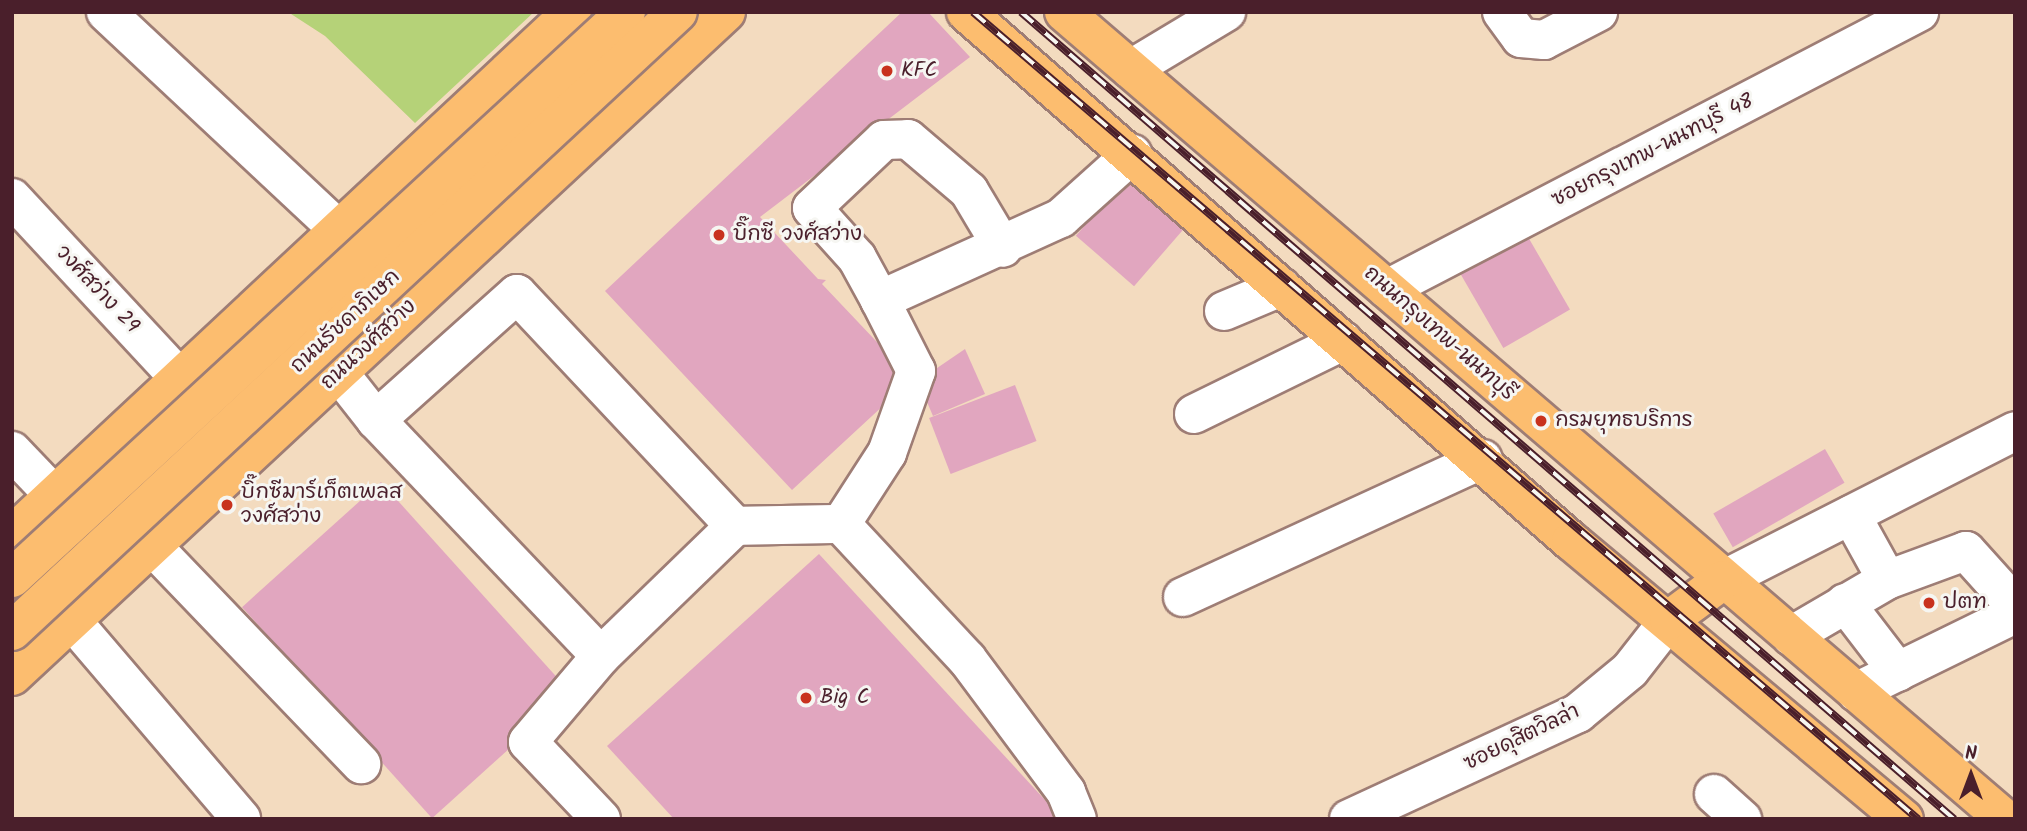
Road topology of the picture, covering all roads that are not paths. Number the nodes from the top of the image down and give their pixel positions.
1 (106, 12) edge
2 (572, 12) edge
3 (626, 12) edge
4 (678, 12) edge
5 (726, 12) edge
6 (966, 12) edge
7 (1064, 12) edge
8 (1226, 12) edge
9 (1502, 12) edge
10 (1598, 12) edge
11 (1919, 12) edge
12 (1131, 69) junction
13 (426, 150) junction
14 (1132, 154) junction
15 (12, 198) edge
16 (508, 216) junction
17 (340, 231) junction
18 (1003, 248) junction
19 (1282, 287) junction
20 (1387, 289) junction
21 (880, 300) junction
22 (1224, 311) dead end
23 (1343, 341) junction
24 (339, 373) junction
25 (182, 381) junction
26 (1194, 414) dead end
27 (376, 420) junction
28 (2015, 431) edge
29 (12, 451) edge
30 (1483, 459) junction
31 (55, 496) junction
32 (1851, 515) junction
33 (841, 524) junction
34 (735, 526) junction
35 (12, 535) edge
36 (153, 547) junction
37 (12, 578) edge
38 (1723, 580) junction
39 (1887, 580) junction
40 (1183, 597) dead end
41 (1845, 603) junction
42 (1669, 620) junction
43 (73, 622) junction
44 (12, 631) edge
45 (1791, 636) junction
46 (601, 656) junction
47 (1898, 672) junction
48 (12, 676) edge
49 (1856, 692) junction
50 (361, 764) dead end
51 (1714, 794) dead end
52 (241, 819) edge
53 (601, 819) edge
54 (1077, 819) edge
55 (1349, 819) edge
56 (1742, 819) edge
57 (1904, 819) edge
58 (2005, 819) edge

1 - 17 street
2 - 13 main road
3 - 37 main road, ถนนรัชดาภิเษก, bridge
4 - 44 main road, ถนนรัชดาภิเษก, bridge
5 - 16 main road, ถนนวงศ์สว่าง
6 - 14 main road
7 - 12 main road, ถนนกรุงเทพ-นนทบุรี
8 - 12 street
9 - 10 street
11 - 20 street, ซอยกรุงเทพ-นนทบุรี 48
12 - 20 main road, ถนนกรุงเทพ-นนทบุรี
13 - 16 main road
13 - 17 main road
14 - 18 street
14 - 19 main road
15 - 25 street, วงศ์สว่าง 29
16 - 24 main road, ถนนวงศ์สว่าง
17 - 25 main road
18 - 21 street
18 - 21 street
19 - 22 street
19 - 23 main road
20 - 38 main road, ถนนกรุงเทพ-นนทบุรี
21 - 33 street
23 - 26 street
23 - 30 main road
24 - 27 street
24 - 36 main road, ถนนวงศ์สว่าง
25 - 31 main road
27 - 34 street
27 - 46 street
28 - 32 street
29 - 31 street
30 - 40 street
30 - 42 main road
31 - 35 main road
32 - 38 street
32 - 39 street
33 - 34 street
33 - 54 street
34 - 46 street
36 - 43 main road, ถนนวงศ์สว่าง
36 - 50 street
38 - 42 main road
38 - 45 main road, ถนนกรุงเทพ-นนทบุรี
39 - 41 street
39 - 47 street
41 - 45 street
41 - 47 street
42 - 55 street, ซอยดุสิตวิลล่า
42 - 57 main road
43 - 48 main road, ถนนวงศ์สว่าง
43 - 52 street
45 - 49 main road, ถนนกรุงเทพ-นนทบุรี
46 - 53 street
47 - 49 street
49 - 58 main road, ถนนกรุงเทพ-นนทบุรี
51 - 56 street

